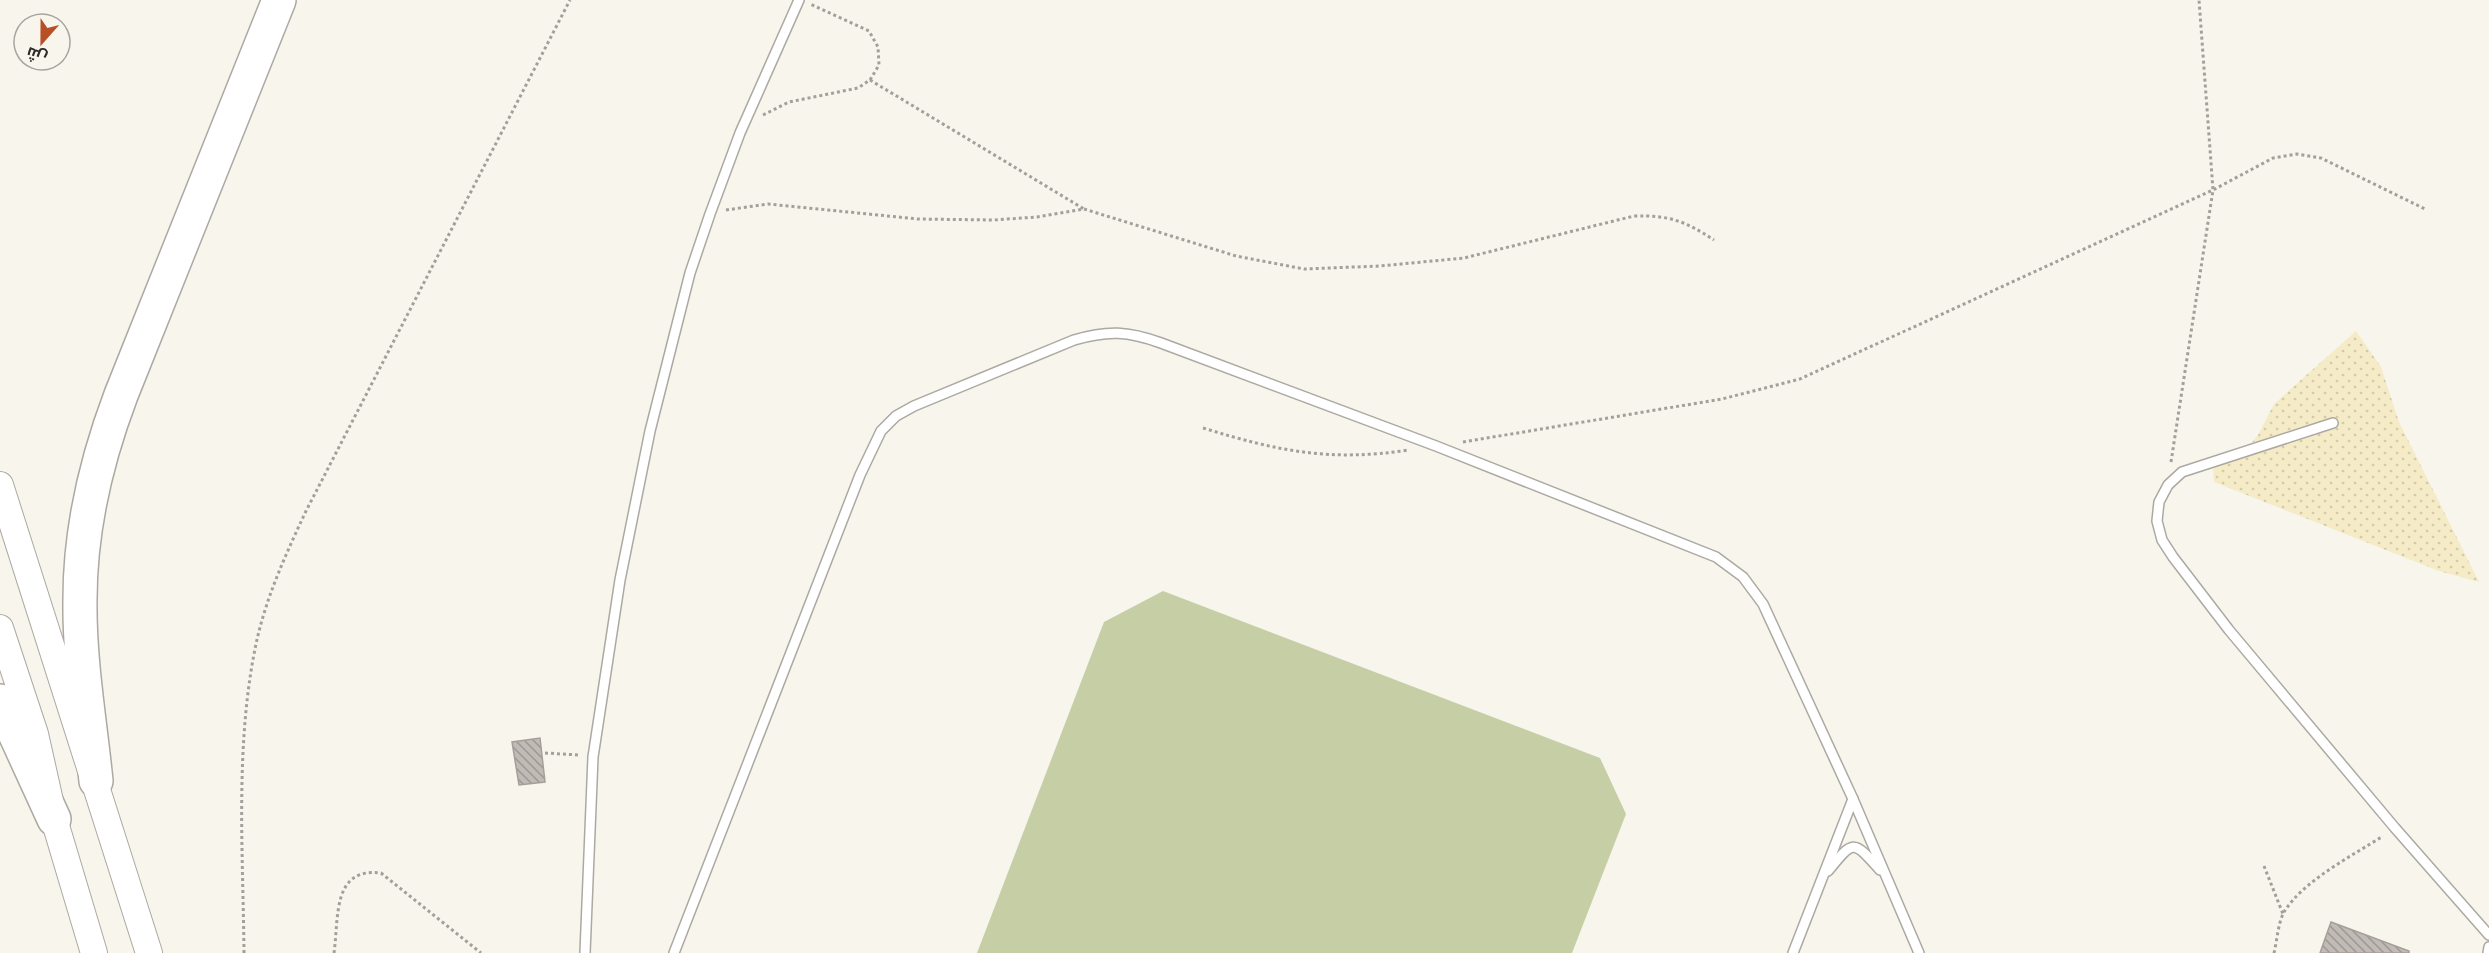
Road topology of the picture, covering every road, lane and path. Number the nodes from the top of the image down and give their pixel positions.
1 (279, 0) edge
2 (570, 0) edge
3 (800, 0) edge
4 (2199, 0) edge
5 (870, 80) junction
6 (740, 133) junction
7 (2213, 190) junction
8 (1084, 208) junction
9 (2425, 208) dead end
10 (710, 214) junction
11 (1714, 240) dead end
12 (2333, 423) dead end
13 (1203, 428) dead end
14 (1436, 446) junction
15 (0, 484) edge
16 (2168, 485) junction
17 (0, 628) edge
18 (0, 701) edge
19 (545, 753) dead end
20 (593, 757) junction
21 (96, 781) junction
22 (1853, 799) junction
23 (54, 819) junction
24 (2395, 828) junction
25 (2264, 866) dead end
26 (1886, 876) junction
27 (1820, 880) junction
28 (2283, 914) junction
29 (2489, 935) edge
30 (2489, 947) edge
31 (94, 953) edge
32 (149, 953) edge
33 (244, 953) edge
34 (334, 953) edge
35 (481, 953) edge
36 (585, 953) edge
37 (674, 953) edge
38 (1793, 953) edge
39 (1919, 953) edge
40 (2274, 953) edge
41 (2488, 953) edge

1 - 21 highway
2 - 33 path
3 - 5 path
3 - 6 lane
4 - 7 path
5 - 6 path
5 - 8 path
6 - 10 lane
7 - 9 path
7 - 14 path
7 - 16 path
8 - 10 path
8 - 11 path
10 - 20 lane
12 - 16 lane
13 - 14 path
14 - 22 lane
14 - 37 lane
15 - 21 main road
16 - 24 lane
17 - 23 main road
18 - 23 highway
19 - 20 path
20 - 36 lane
21 - 32 main road
22 - 26 lane
22 - 27 lane
23 - 31 main road
24 - 28 path
24 - 29 lane
25 - 28 path
26 - 27 lane
26 - 39 lane
27 - 38 lane
28 - 40 path
30 - 41 lane
34 - 35 path

